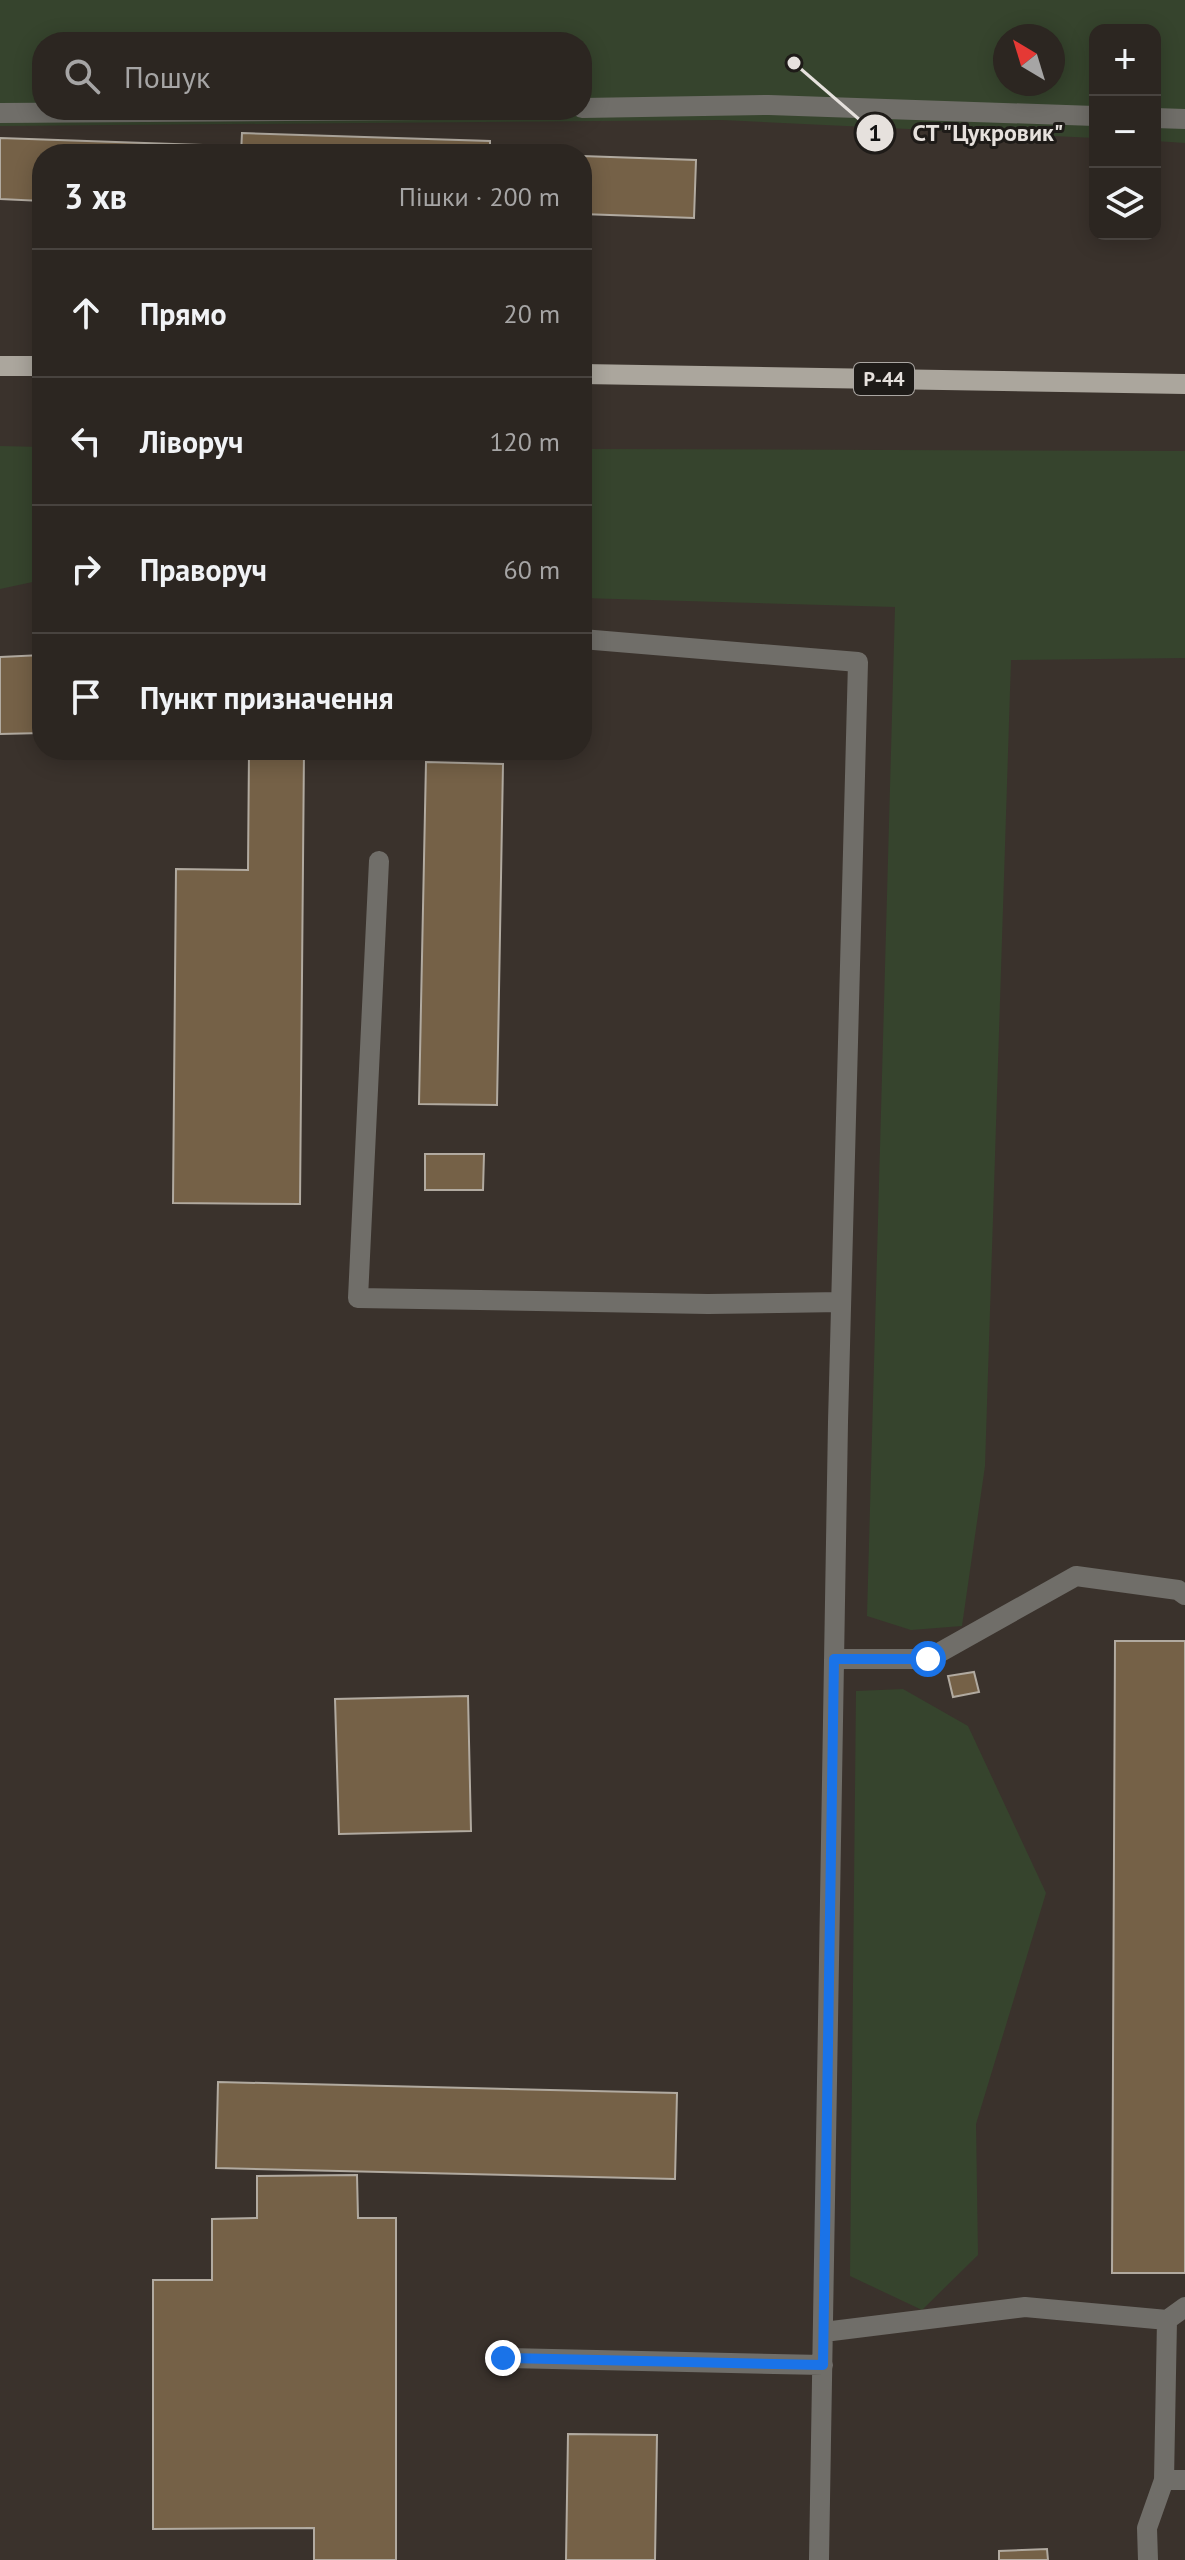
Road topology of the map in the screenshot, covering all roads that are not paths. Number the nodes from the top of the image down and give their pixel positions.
1 (592, 108) edge
2 (0, 113) edge
3 (32, 113) edge
4 (1089, 116) edge
5 (1161, 118) edge
6 (1185, 119) edge
7 (0, 366) edge
8 (32, 366) edge
9 (592, 374) edge
10 (1185, 384) edge
11 (592, 640) edge
12 (379, 861) dead end
13 (841, 1302) junction
14 (1185, 1595) edge
15 (834, 1659) junction
16 (1185, 2307) edge
17 (1167, 2320) junction
18 (824, 2332) junction
19 (503, 2358) dead end
20 (823, 2365) junction
21 (1164, 2480) junction
22 (1185, 2480) edge
23 (819, 2560) edge
24 (1148, 2560) edge

1 - 4 lane
2 - 3 lane
5 - 6 lane
7 - 8 main road
9 - 10 main road, Р-44
11 - 13 lane
12 - 13 lane
13 - 15 lane
14 - 15 lane
15 - 18 lane
16 - 17 lane
17 - 18 lane
17 - 21 lane
18 - 20 lane
19 - 20 lane
20 - 23 lane
21 - 22 lane
21 - 24 lane

